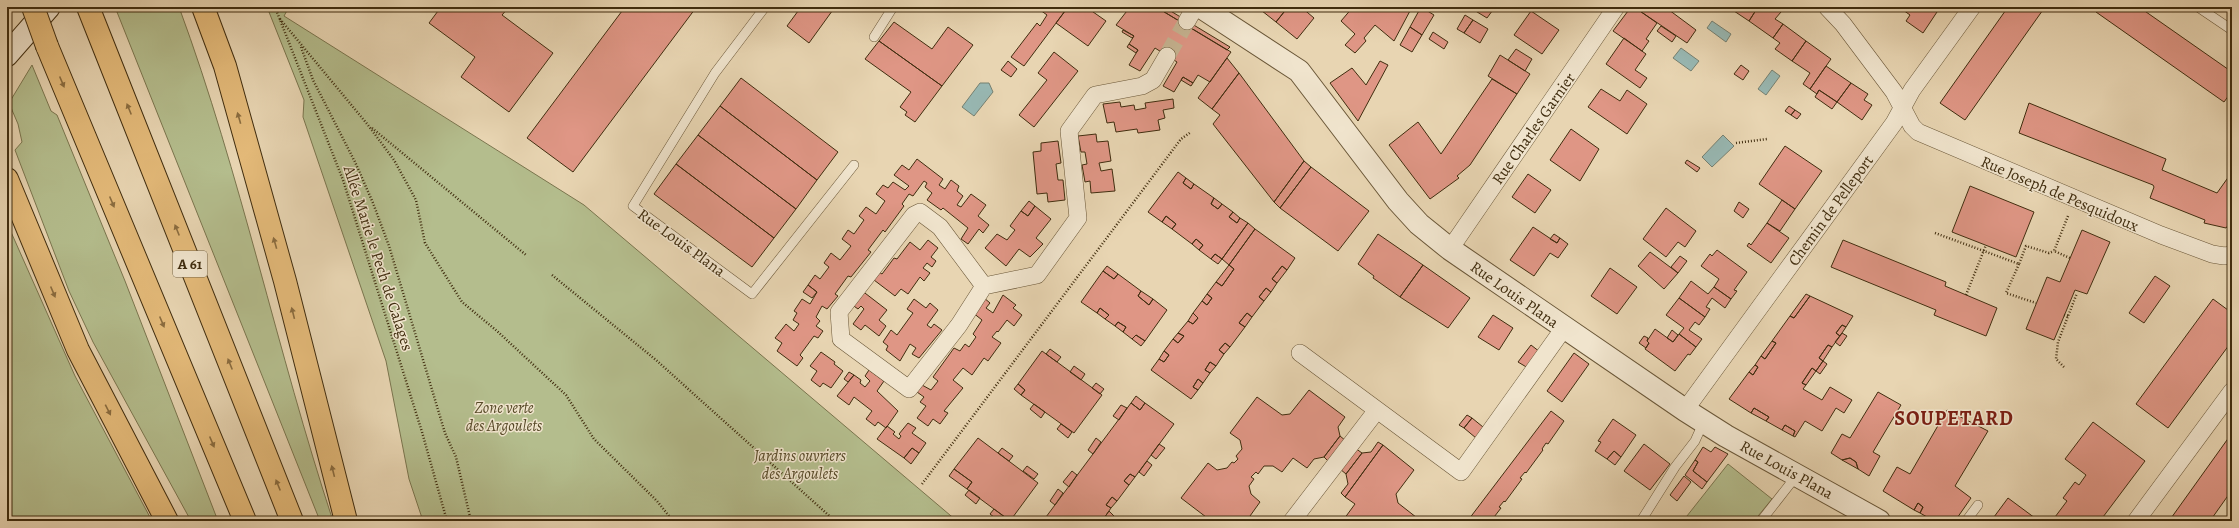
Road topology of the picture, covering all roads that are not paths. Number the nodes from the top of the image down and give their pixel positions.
1 (33, 7) edge
2 (49, 7) edge
3 (88, 7) edge
4 (203, 7) edge
5 (765, 7) edge
6 (893, 7) edge
7 (1616, 7) edge
8 (1828, 7) edge
9 (1972, 7) edge
10 (2198, 7) edge
11 (1204, 12) edge
12 (2232, 30) edge
13 (874, 37) dead end
14 (7, 55) edge
15 (1167, 56) tunnel mouth
16 (1901, 107) junction
17 (854, 165) dead end
18 (7, 178) edge
19 (7, 201) edge
20 (1450, 249) junction
21 (2232, 255) edge
22 (44, 271) junction
23 (984, 286) junction
24 (1564, 328) junction
25 (1300, 353) dead end
26 (2230, 396) edge
27 (1377, 410) junction
28 (1685, 410) junction
29 (1704, 421) junction
30 (1797, 475) junction
31 (1978, 505) dead end
32 (2232, 518) edge
33 (1869, 519) edge
34 (167, 521) edge
35 (245, 521) edge
36 (292, 521) edge
37 (346, 521) edge
38 (1292, 521) edge
39 (1641, 521) edge
40 (1761, 521) edge
41 (1966, 521) edge
42 (2136, 521) edge
43 (2230, 521) edge

1 -> 35 highway, bridge
2 - 14 street
36 -> 3 highway, A 61
37 -> 4 highway
5 - 17 lane, Rue Louis Plana
6 - 13 lane
7 - 20 street, Rue Charles Garnier
8 - 16 street, Rue Joseph de Pesquidoux
9 - 16 street, Chemin de Pelleport
10 - 12 lane
11 - 20 street, Rue Louis Plana
15 - 23 street
16 - 21 street, Rue Joseph de Pesquidoux
16 - 28 street, Chemin de Pelleport
18 - 22 highway
19 - 22 highway
20 - 24 street, Rue Louis Plana
22 -> 34 highway
23 - 23 street
24 - 27 street
24 - 28 street, Rue Louis Plana
25 - 27 street
26 - 42 street
27 - 38 street
28 - 29 street, Rue Louis Plana
29 - 30 street, Rue Louis Plana
29 - 39 lane
30 - 33 street, Rue Louis Plana
30 - 40 lane
31 - 41 lane
32 - 43 lane

